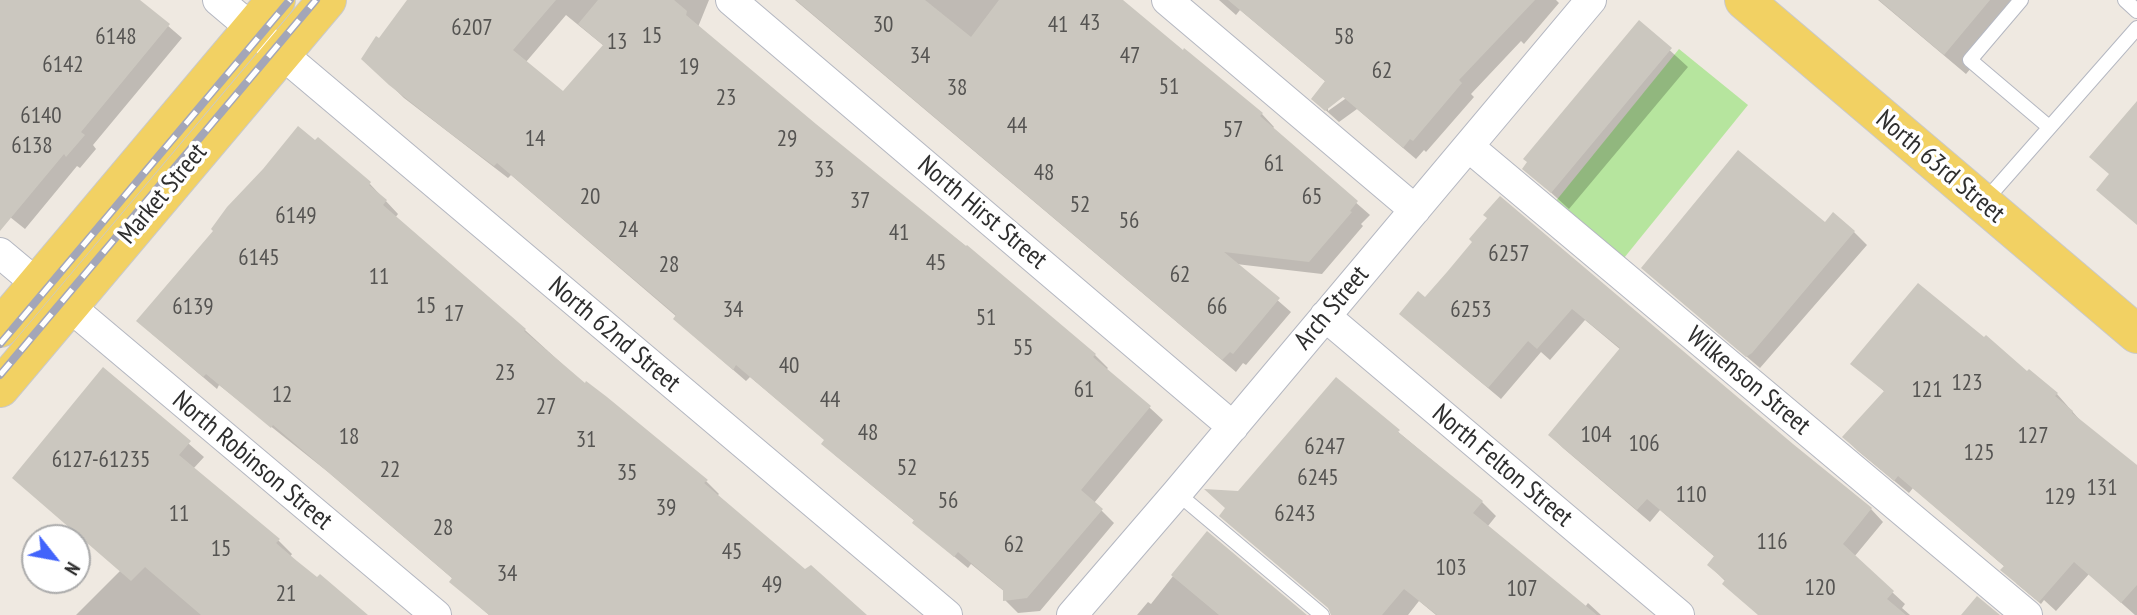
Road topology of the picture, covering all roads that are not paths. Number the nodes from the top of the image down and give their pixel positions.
1 (218, 0) edge
2 (276, 0) edge
3 (327, 0) edge
4 (732, 0) edge
5 (1167, 0) edge
6 (1591, 0) edge
7 (1744, 0) edge
8 (2021, 0) edge
9 (2125, 0) edge
10 (2137, 11) edge
11 (2137, 28) edge
12 (252, 29) junction
13 (282, 54) junction
14 (2049, 127) junction
15 (1469, 146) junction
16 (1983, 203) junction
17 (1415, 211) junction
18 (0, 253) edge
19 (37, 284) junction
20 (69, 306) junction
21 (1325, 316) junction
22 (0, 328) edge
23 (2137, 334) edge
24 (0, 388) edge
25 (1233, 427) junction
26 (1177, 493) junction
27 (436, 615) edge
28 (947, 615) edge
29 (1072, 615) edge
30 (1322, 615) edge
31 (1679, 615) edge
32 (2027, 615) edge

1 - 12 street, North 62nd Street
2 - 12 main road, Market Street
3 - 13 main road, Market Street
4 - 25 street, North Hirst Street
5 - 17 street
6 - 15 street, Arch Street
7 - 16 main road, North 63rd Street
8 - 14 lane
9 - 10 lane
11 - 14 lane
12 - 13 street, North 62nd Street
12 - 19 main road, Market Street
13 - 20 main road, Market Street
13 - 28 street, North 62nd Street
14 - 16 lane
15 - 17 street, Arch Street
15 - 32 street, Wilkenson Street
16 - 23 main road, North 63rd Street
17 - 21 street, Arch Street
18 - 19 street
19 - 22 main road, Market Street
20 - 24 main road, Market Street
20 - 27 street, North Robinson Street
21 - 25 street, Arch Street
21 - 31 street, North Felton Street
25 - 26 street, Arch Street
26 - 29 street, Arch Street
26 - 30 lane

